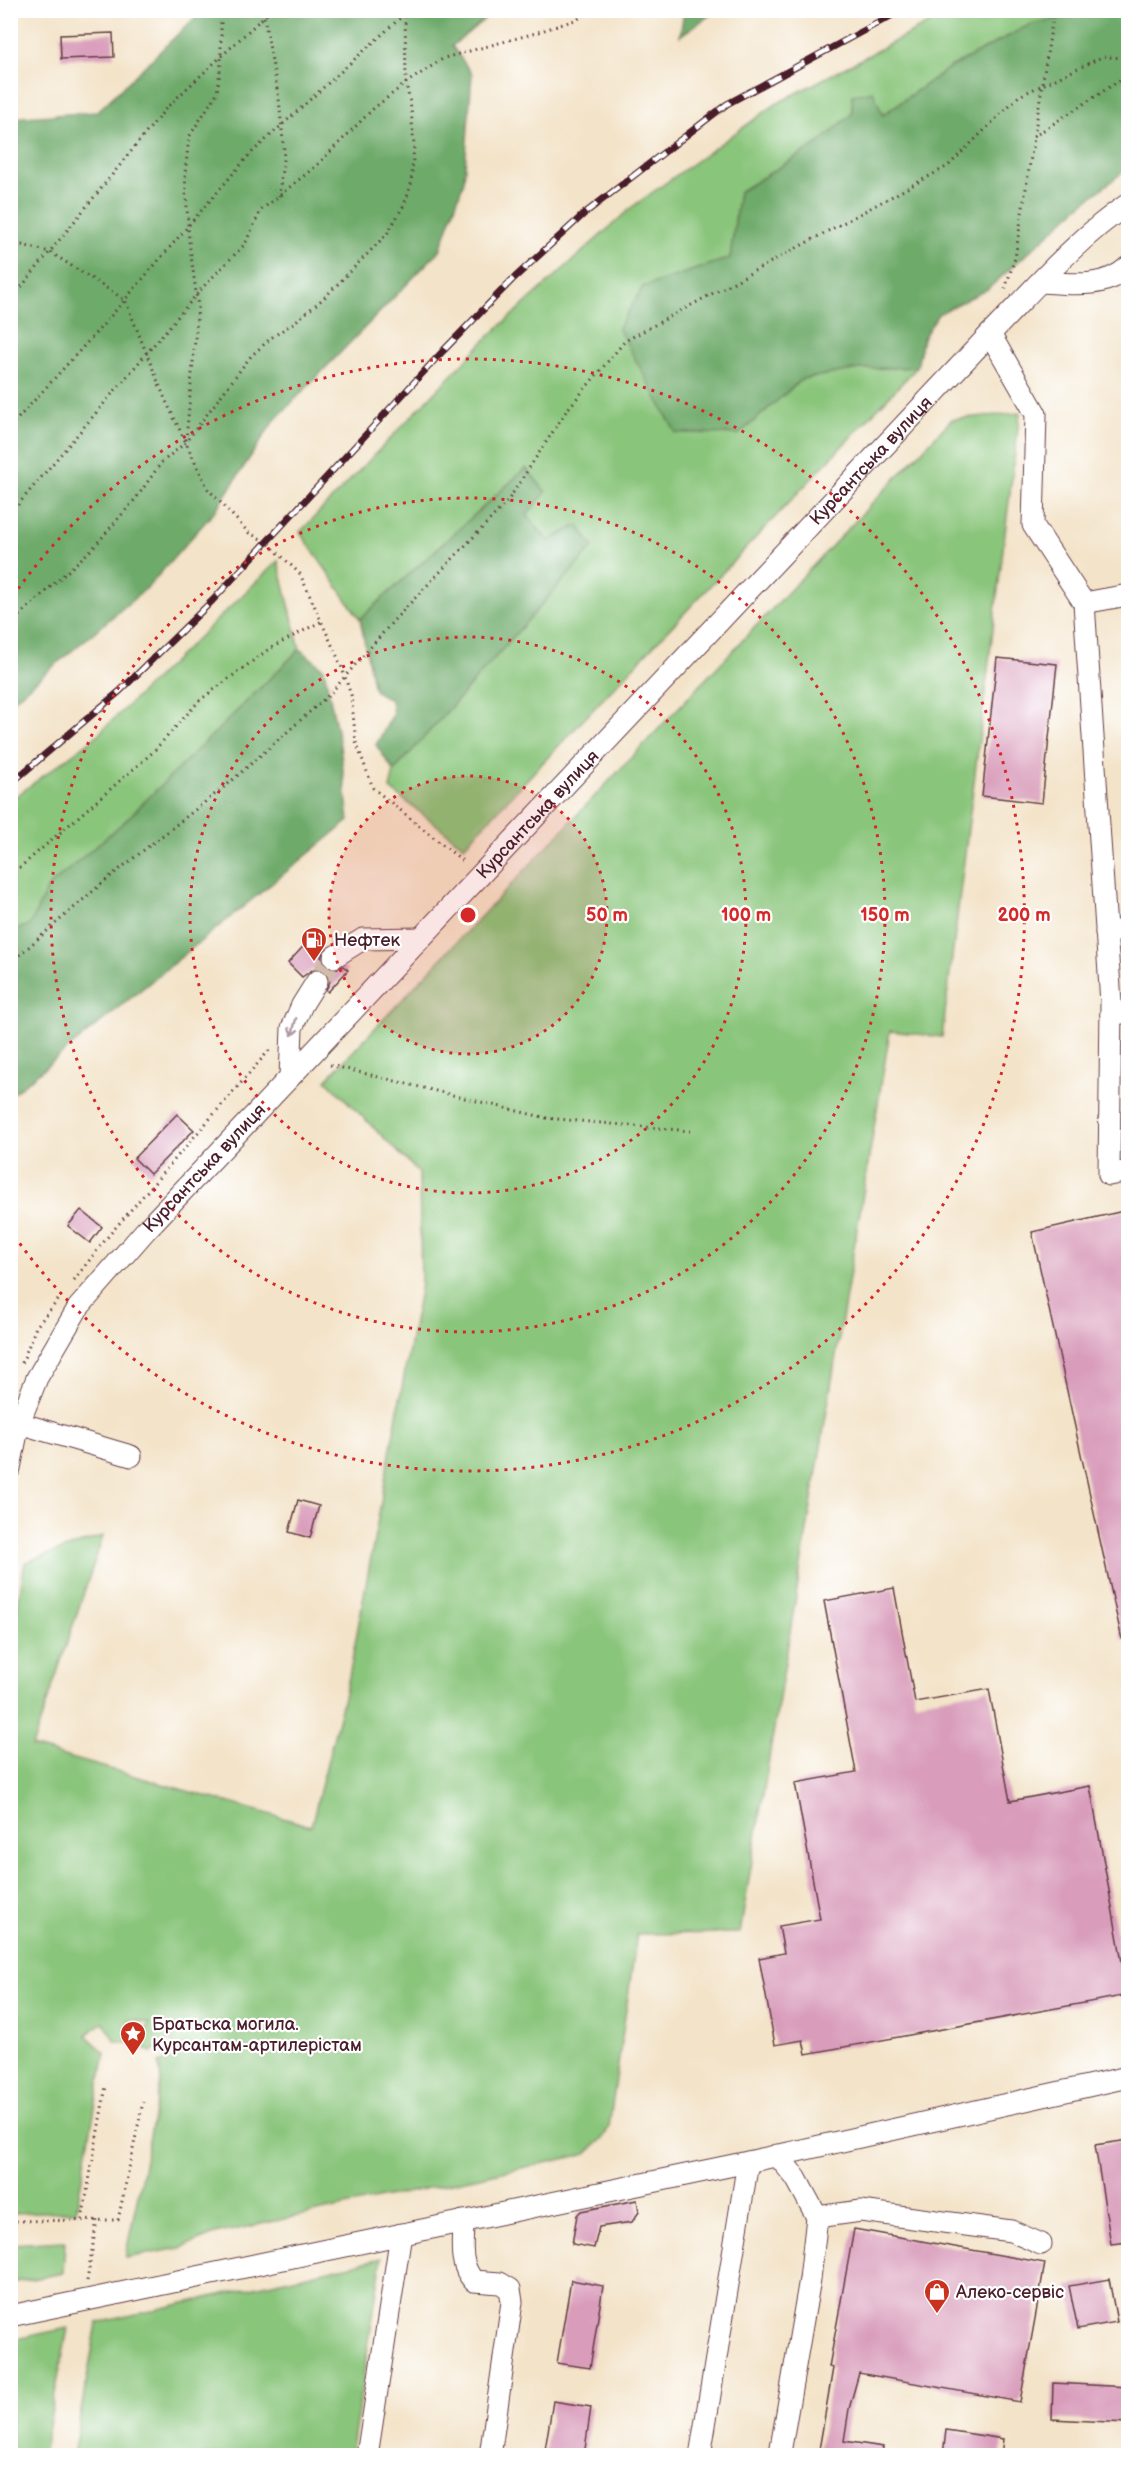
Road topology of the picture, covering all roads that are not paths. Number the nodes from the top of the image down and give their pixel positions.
1 (1128, 204) edge
2 (1128, 267) edge
3 (1042, 282) junction
4 (990, 334) junction
5 (1128, 595) edge
6 (1084, 603) junction
7 (1128, 929) edge
8 (1106, 933) junction
9 (421, 938) junction
10 (334, 957) tunnel mouth
11 (317, 981) tunnel mouth
12 (1120, 1014) edge
13 (290, 1077) junction
14 (1128, 1171) edge
15 (19, 1423) junction
16 (131, 1456) dead end
17 (10, 1468) edge
18 (1128, 2077) edge
19 (777, 2155) junction
20 (748, 2162) junction
21 (817, 2217) junction
22 (463, 2221) junction
23 (401, 2234) junction
24 (1041, 2244) dead end
25 (10, 2316) edge
26 (703, 2455) edge
27 (367, 2456) edge
28 (490, 2456) edge
29 (776, 2456) edge

1 - 3 street, Курсантська вулиця
2 - 3 street
3 - 4 street, Курсантська вулиця
4 - 6 street
4 - 9 street, Курсантська вулиця
5 - 6 street
6 - 8 street
7 - 8 street
8 - 12 street
9 - 10 street
9 - 13 street, Курсантська вулиця
11 -> 13 street
12 - 14 street
13 - 15 street, Курсантська вулиця
15 - 16 street
15 - 17 street, Курсантська вулиця
18 - 19 street
19 - 20 street
19 - 21 street
20 - 22 street
20 - 26 street
21 - 24 street
21 - 29 street
22 - 23 street
22 - 28 street
23 - 25 street
23 - 27 street

